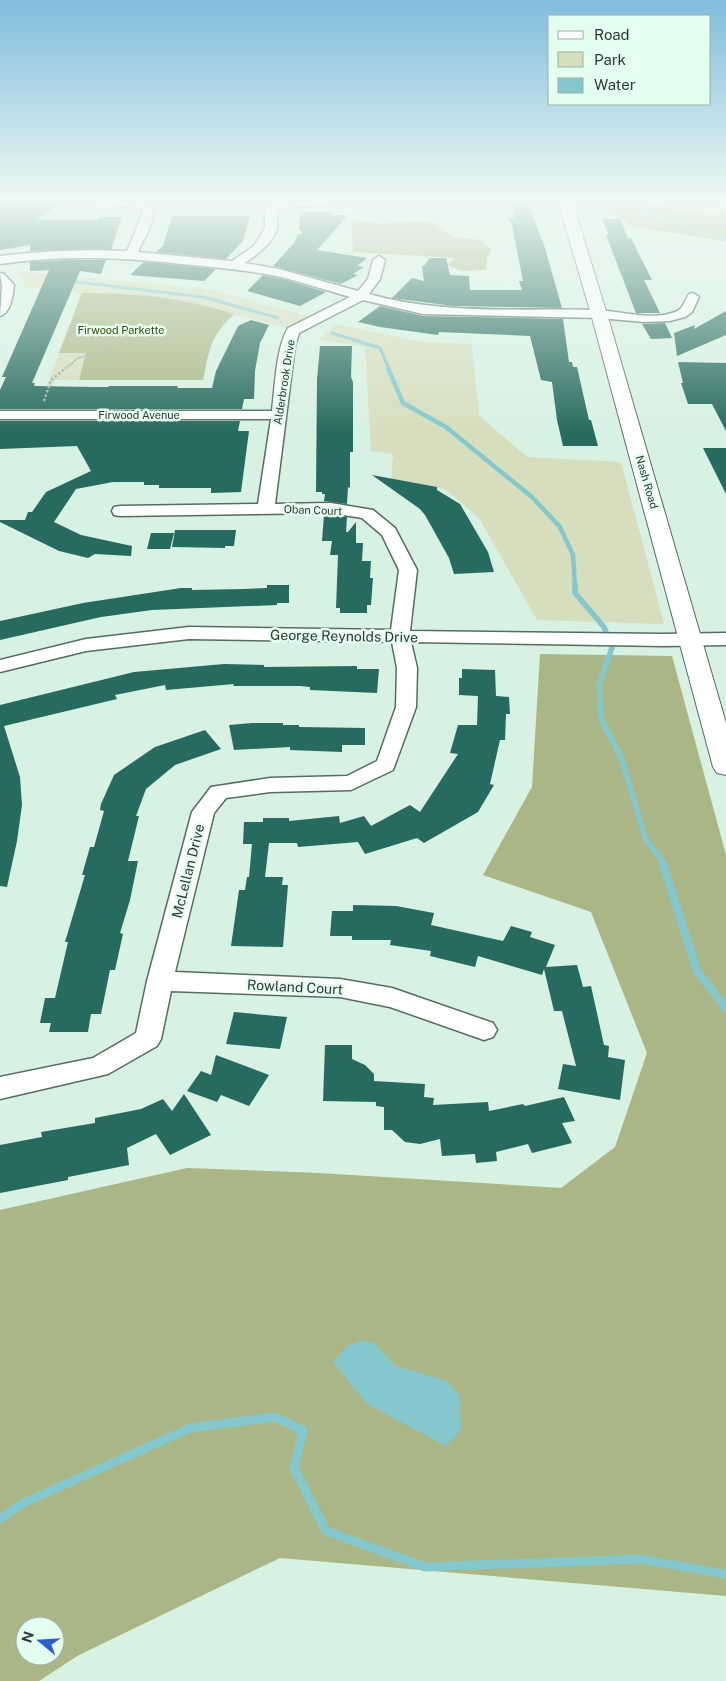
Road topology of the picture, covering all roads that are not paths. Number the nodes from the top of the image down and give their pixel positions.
1 (291, 276) edge
2 (375, 276) edge
3 (588, 276) edge
4 (0, 277) edge
5 (361, 296) junction
6 (693, 297) dead end
7 (0, 312) edge
8 (599, 314) junction
9 (0, 415) edge
10 (278, 415) junction
11 (266, 508) junction
12 (120, 511) dead end
13 (400, 637) junction
14 (726, 639) edge
15 (691, 640) junction
16 (0, 666) edge
17 (726, 767) edge
18 (160, 981) junction
19 (484, 1030) dead end
20 (0, 1088) edge

1 - 5 street
2 - 5 street
3 - 8 street, Nash Road
4 - 7 street
5 - 8 street
5 - 10 street, Alderbrook Drive
6 - 8 street
8 - 15 street, Nash Road
9 - 10 street, Firwood Avenue
10 - 11 street, Alderbrook Drive
11 - 12 street, Oban Court
11 - 13 street, Oban Court
13 - 15 street, George Reynolds Drive
13 - 16 street, George Reynolds Drive
13 - 18 street, McLellan Drive
14 - 15 street, George Reynolds Drive
15 - 17 street, Nash Road
18 - 19 street, Rowland Court
18 - 20 street, McLellan Drive

